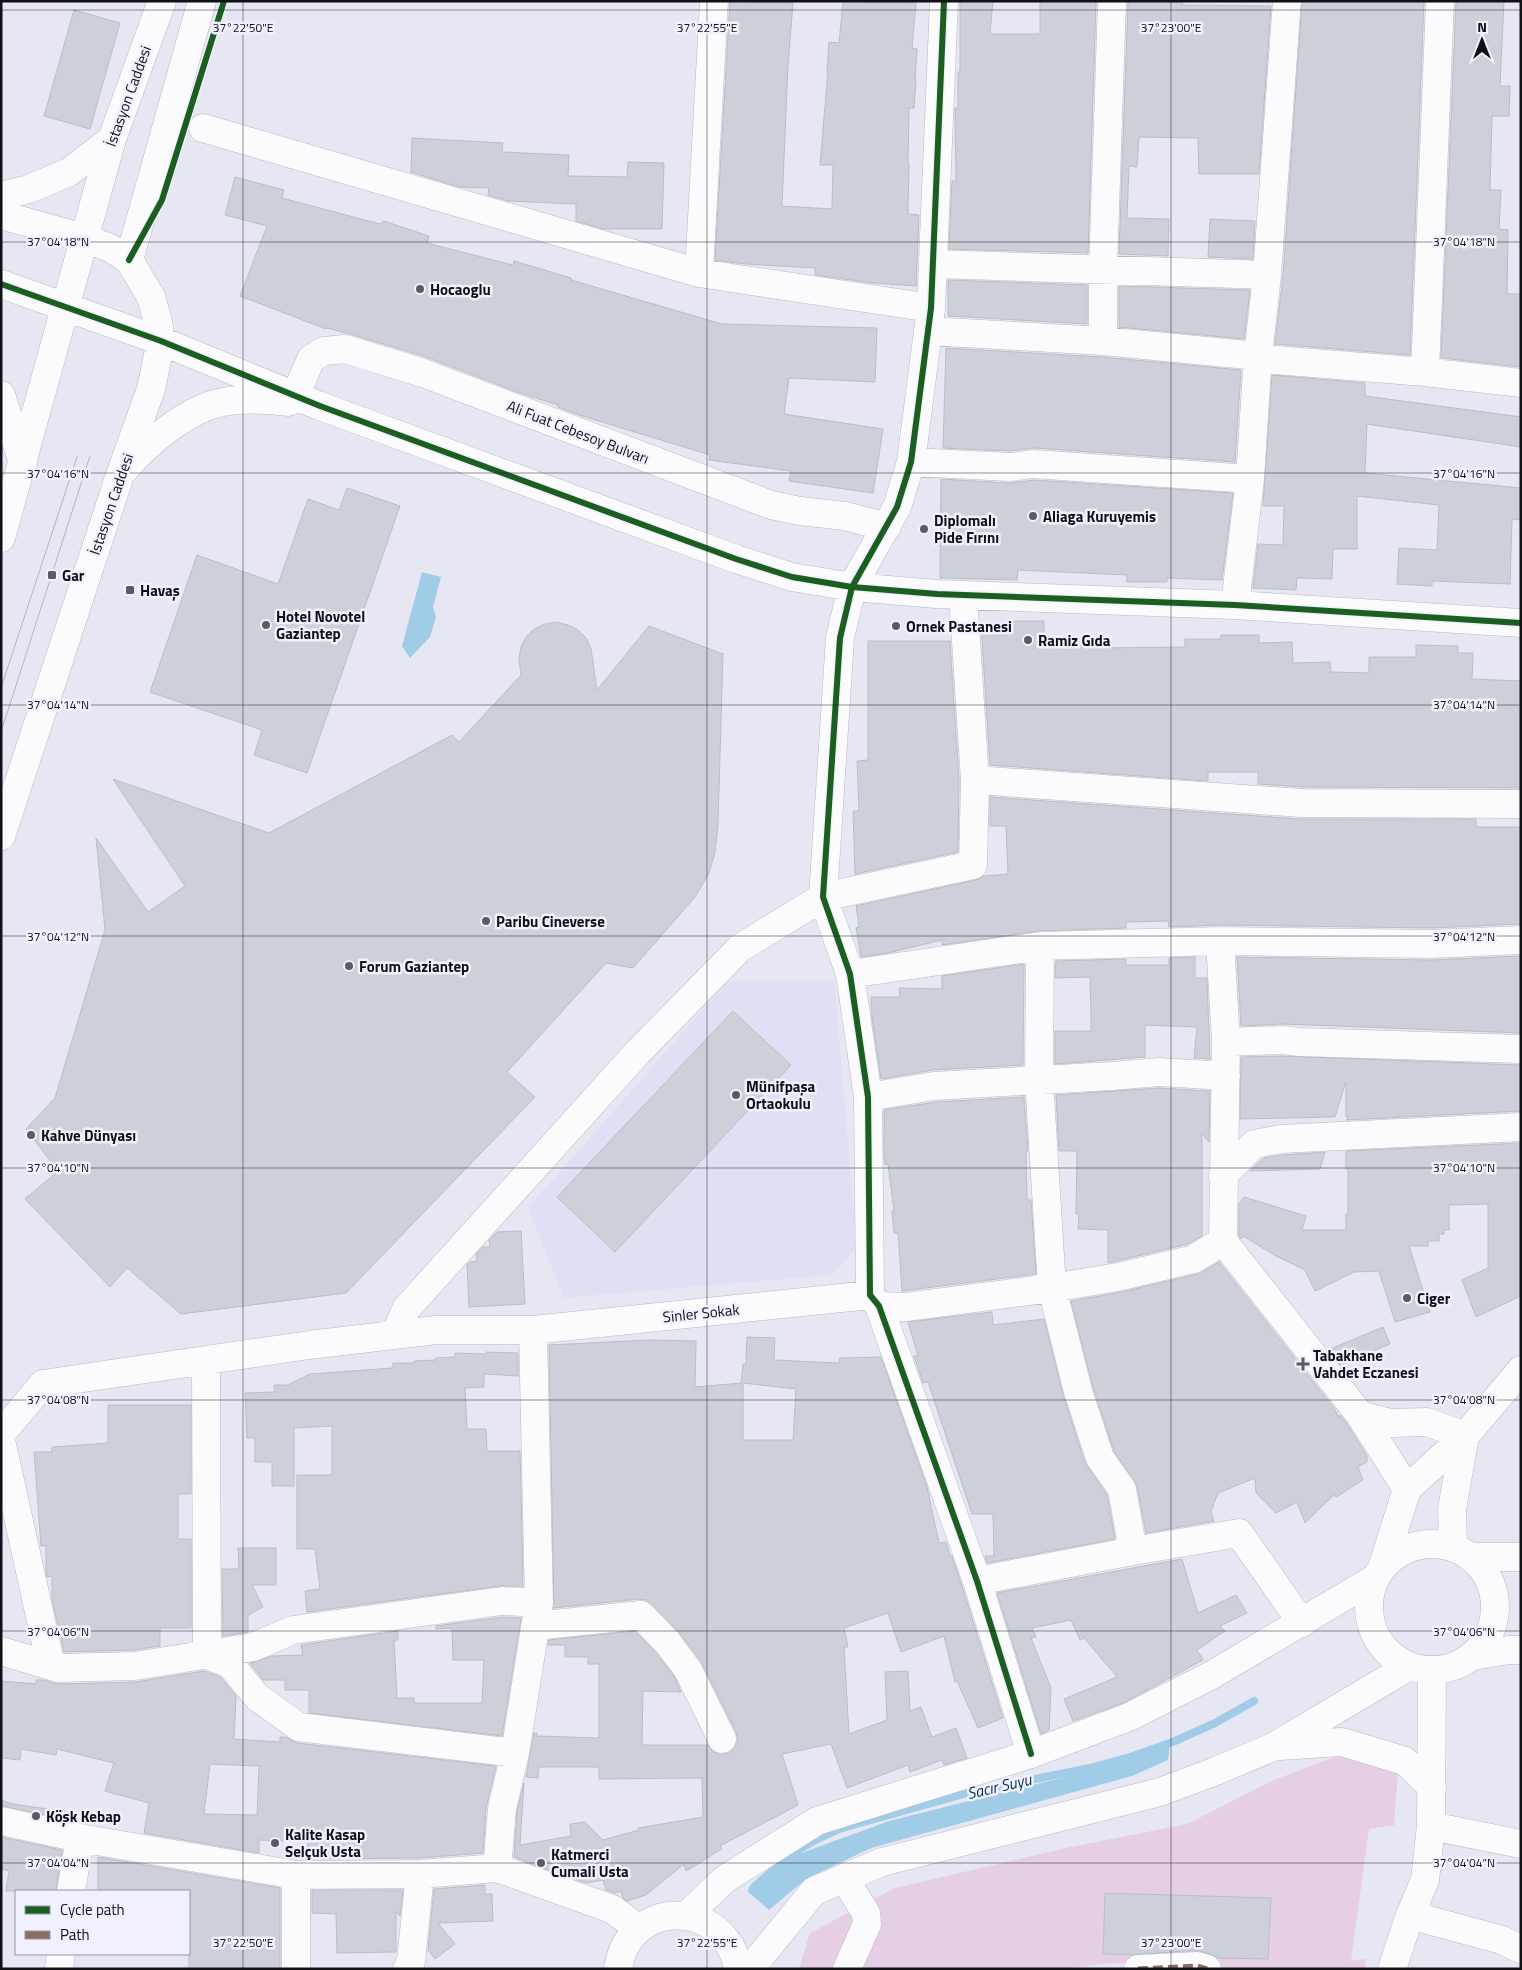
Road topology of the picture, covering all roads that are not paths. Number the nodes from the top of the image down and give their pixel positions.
1 (162, 1) edge
2 (202, 1) edge
3 (714, 1) edge
4 (944, 1) edge
5 (1112, 1) edge
6 (1287, 1) edge
7 (1440, 1) edge
8 (203, 128) dead end
9 (112, 139) junction
10 (1, 196) edge
11 (1, 215) edge
12 (84, 238) junction
13 (129, 260) junction
14 (934, 264) junction
15 (1102, 269) junction
16 (699, 273) junction
17 (1266, 275) junction
18 (1, 284) edge
19 (65, 306) junction
20 (930, 319) junction
21 (161, 341) junction
22 (1102, 342) junction
23 (1258, 356) junction
24 (1425, 372) junction
25 (1521, 383) edge
26 (1, 395) edge
27 (308, 401) junction
28 (912, 462) junction
29 (23, 463) junction
30 (120, 475) junction
31 (1250, 480) junction
32 (887, 527) junction
33 (1, 538) edge
34 (852, 587) junction
35 (962, 595) junction
36 (1235, 604) junction
37 (1521, 623) edge
38 (975, 780) junction
39 (1521, 804) edge
40 (1, 836) edge
41 (823, 897) junction
42 (1521, 940) edge
43 (1220, 941) junction
44 (1040, 946) junction
45 (850, 974) junction
46 (1226, 1042) junction
47 (1521, 1049) edge
48 (1226, 1076) junction
49 (1039, 1079) junction
50 (868, 1097) junction
51 (1521, 1127) edge
52 (1223, 1176) junction
53 (1223, 1241) junction
54 (1052, 1288) junction
55 (874, 1300) junction
56 (533, 1330) junction
57 (395, 1335) junction
58 (206, 1361) junction
59 (1521, 1370) edge
60 (1360, 1415) junction
61 (1, 1434) edge
62 (1465, 1436) junction
63 (1, 1440) edge
64 (1407, 1489) junction
65 (1133, 1551) junction
66 (1462, 1552) junction
67 (1521, 1557) edge
68 (1379, 1572) junction
69 (977, 1581) junction
70 (537, 1614) junction
71 (1302, 1623) junction
72 (1521, 1650) edge
73 (1, 1651) edge
74 (207, 1655) junction
75 (1472, 1656) junction
76 (51, 1666) junction
77 (1420, 1669) junction
78 (722, 1739) dead end
79 (1272, 1747) junction
80 (515, 1753) junction
81 (1031, 1754) junction
82 (1432, 1787) junction
83 (1, 1821) edge
84 (1431, 1826) junction
85 (80, 1838) junction
86 (1521, 1844) edge
87 (497, 1868) junction
88 (420, 1874) junction
89 (296, 1875) junction
90 (848, 1877) junction
91 (71, 1890) edge
92 (1410, 1915) junction
93 (686, 1916) junction
94 (639, 1928) junction
95 (1521, 1949) edge
96 (61, 1955) edge
97 (59, 1969) edge
98 (296, 1969) edge
99 (407, 1969) edge
100 (618, 1969) edge
101 (737, 1969) edge
102 (750, 1969) edge
103 (847, 1969) edge
104 (1138, 1969) edge
105 (1207, 1969) edge
106 (1392, 1969) edge

1 - 9 street, İstasyon Caddesi
2 - 13 street
3 - 16 street
4 - 14 street
5 - 15 street
6 - 17 street
7 - 24 street
8 - 16 street
9 - 10 street
9 - 12 street, İstasyon Caddesi
11 - 12 street
12 - 13 street
12 - 19 street, İstasyon Caddesi
13 - 21 street, İstasyon Caddesi
14 - 15 street
14 - 20 street
15 - 17 street
15 - 22 street
16 - 20 street
17 - 23 street
18 - 19 street
19 - 21 street
19 - 29 street, İstasyon Caddesi
20 - 22 street
20 - 28 street
21 - 27 street
21 - 30 street, İstasyon Caddesi
22 - 23 street
23 - 24 street
23 - 31 street
24 - 25 street
26 - 29 street
27 - 30 street
27 - 32 street, Ali Fuat Cebesoy Bulvarı
27 - 34 street
28 - 31 street
28 - 32 street
29 - 33 street, İstasyon Caddesi
30 - 40 street, İstasyon Caddesi
31 - 36 street
32 - 34 street
34 - 35 street
34 - 41 street
35 - 36 street
35 - 38 street
36 - 37 street
38 - 39 street
38 - 41 street
41 - 45 street
41 - 57 street
42 - 43 street
43 - 44 street
43 - 46 street
44 - 45 street
44 - 49 street
45 - 50 street
46 - 47 street
46 - 48 street
48 - 49 street
48 - 52 street
49 - 50 street
49 - 54 street
50 - 55 street
51 - 52 street
52 - 53 street
53 - 54 street, Sinler Sokak
53 - 60 street
54 - 55 street, Sinler Sokak
54 - 65 street
55 - 56 street, Sinler Sokak
55 - 69 street
56 - 57 street, Sinler Sokak
56 - 70 street
57 - 58 street, Sinler Sokak
58 - 61 street, Sinler Sokak
58 - 74 street
59 - 62 street
60 - 62 street
60 - 64 street
62 - 64 street
62 - 66 street
63 - 76 street
64 - 68 street
65 - 69 street
65 - 71 street
66 - 67 street
66 - 68 street
66 - 75 street
68 - 71 street
68 - 77 street
69 - 81 street
70 - 74 street
70 - 78 street
70 - 80 street
71 - 81 street
72 - 75 street
73 - 76 street
74 - 76 street
74 - 80 street
75 - 77 street
77 - 79 street
77 - 82 street
79 - 82 street
79 - 90 street
80 - 87 street
81 - 93 street
82 - 84 street
83 - 85 street
84 - 86 street
84 - 92 street
85 - 89 street
85 - 91 street
87 - 88 street
87 - 94 street
88 - 89 street
88 - 99 street
89 - 98 street
90 - 102 street
90 - 103 street
92 - 95 street
92 - 106 street
93 - 94 street
93 - 101 street
94 - 100 street
96 - 97 street
104 - 105 street

